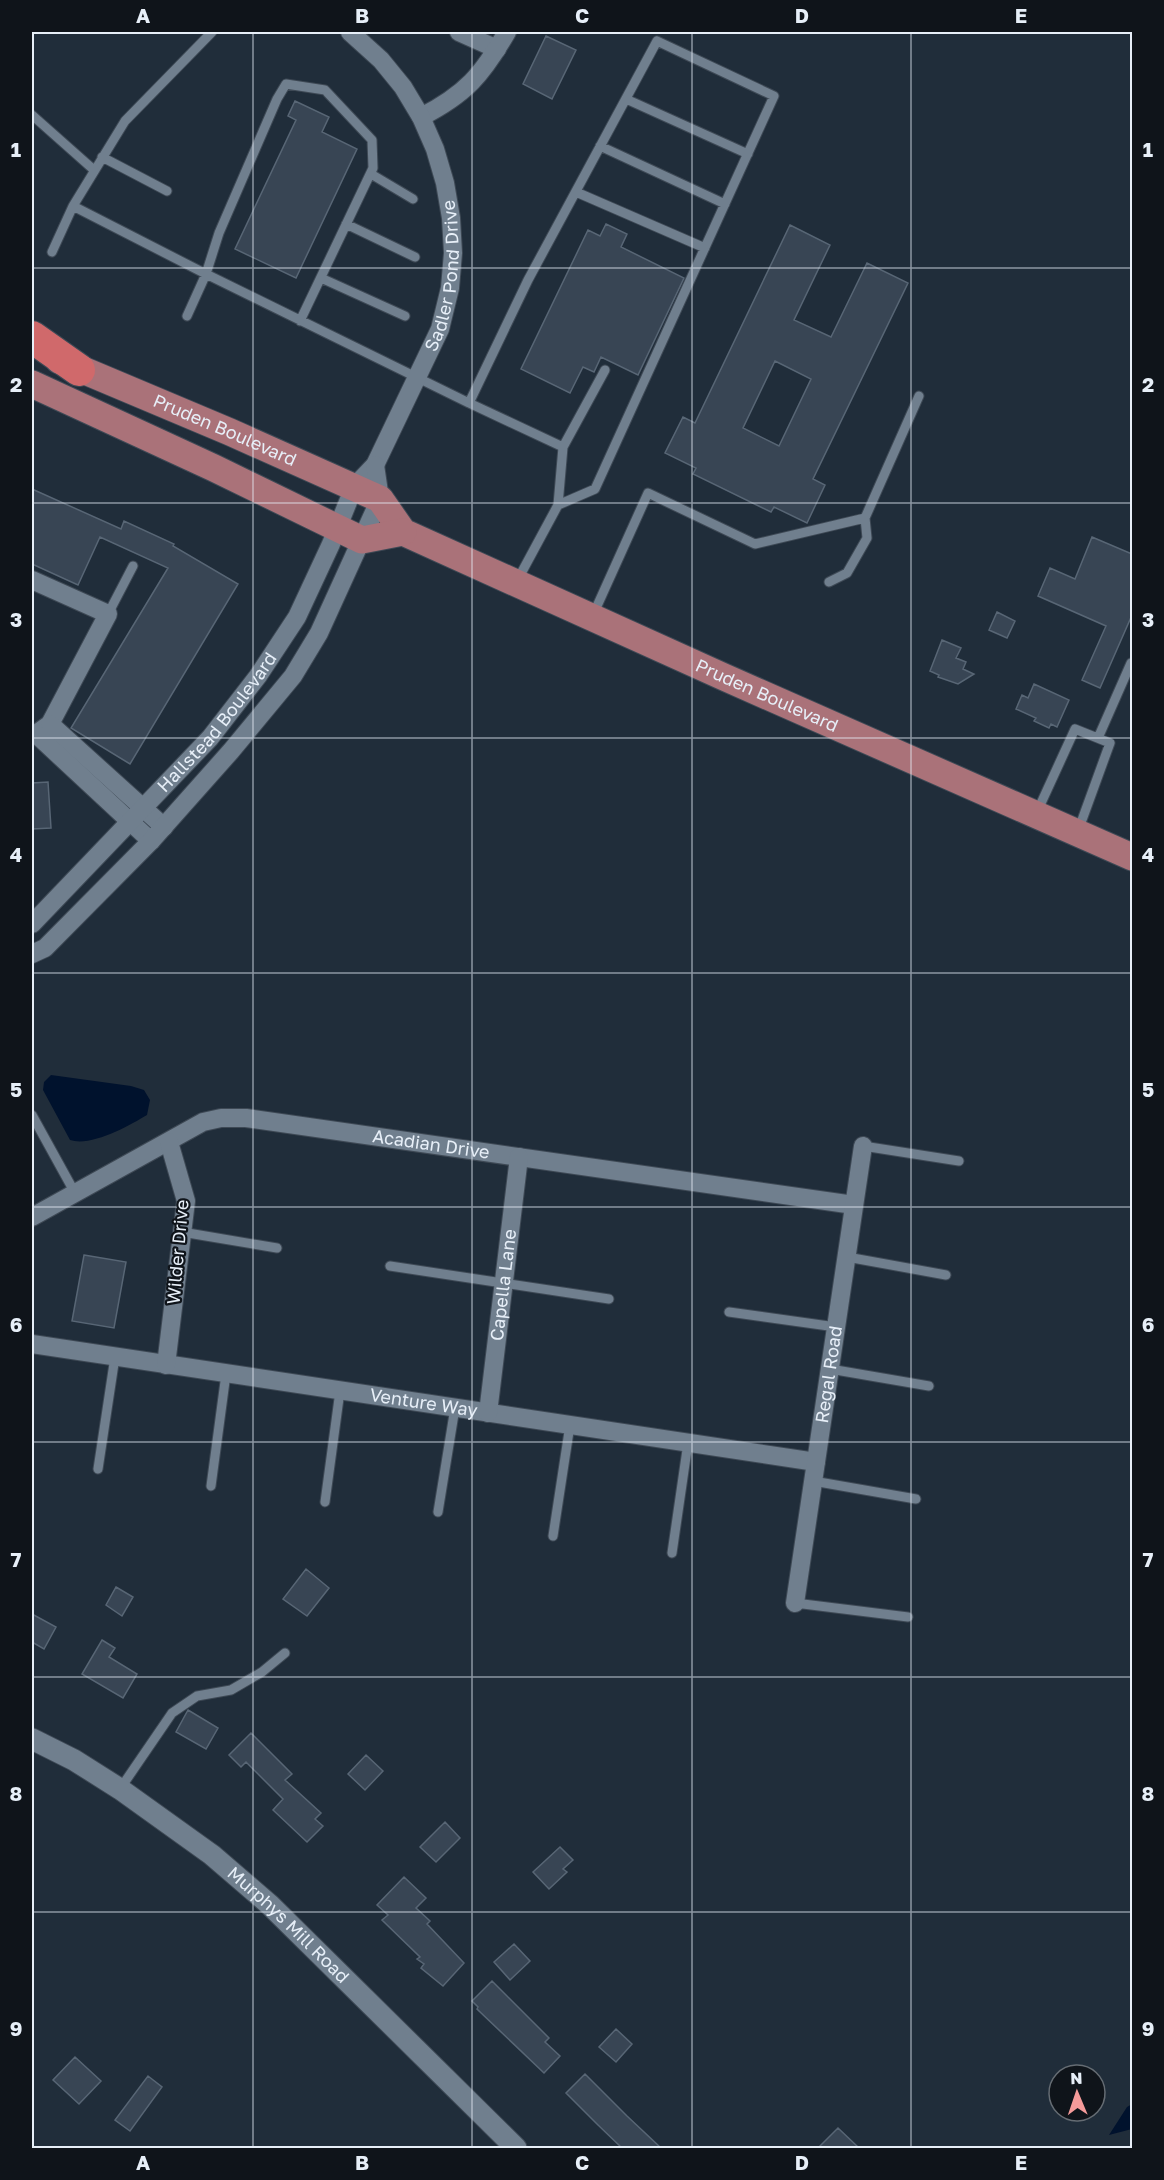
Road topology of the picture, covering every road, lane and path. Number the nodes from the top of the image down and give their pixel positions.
1 (212, 32) edge
2 (350, 32) edge
3 (459, 32) edge
4 (507, 32) edge
5 (497, 49) junction
6 (626, 99) junction
7 (32, 115) edge
8 (421, 117) junction
9 (600, 146) junction
10 (748, 154) junction
11 (102, 158) junction
12 (94, 170) junction
13 (370, 174) junction
14 (167, 191) dead end
15 (576, 192) junction
16 (413, 199) dead end
17 (725, 204) junction
18 (73, 206) junction
19 (346, 224) junction
20 (705, 248) junction
21 (52, 252) dead end
22 (415, 257) dead end
23 (206, 274) junction
24 (321, 278) junction
25 (188, 316) dead end
26 (405, 316) dead end
27 (300, 321) junction
28 (32, 337) edge
29 (32, 346) edge
30 (79, 370) junction
31 (605, 370) dead end
32 (418, 378) junction
33 (32, 384) edge
34 (919, 396) dead end
35 (469, 403) junction
36 (563, 447) junction
37 (375, 465) junction
38 (354, 487) junction
39 (380, 499) junction
40 (558, 505) junction
41 (865, 518) junction
42 (338, 528) junction
43 (403, 532) junction
44 (362, 540) junction
45 (133, 566) dead end
46 (32, 580) edge
47 (829, 582) dead end
48 (516, 583) junction
49 (108, 614) junction
50 (592, 617) junction
51 (1131, 663) dead end
52 (39, 730) edge
53 (1098, 738) junction
54 (137, 814) junction
55 (1035, 815) junction
56 (164, 827) junction
57 (1077, 833) junction
58 (151, 841) junction
59 (1132, 857) edge
60 (32, 924) edge
61 (32, 954) edge
62 (32, 1115) edge
63 (169, 1142) junction
64 (863, 1146) joint
65 (519, 1157) junction
66 (959, 1161) dead end
67 (75, 1193) junction
68 (855, 1205) junction
69 (32, 1217) edge
70 (182, 1232) junction
71 (277, 1248) dead end
72 (847, 1257) junction
73 (390, 1266) dead end
74 (946, 1275) dead end
75 (504, 1283) junction
76 (609, 1299) dead end
77 (729, 1312) dead end
78 (836, 1327) junction
79 (32, 1344) edge
80 (116, 1357) junction
81 (166, 1365) junction
82 (830, 1369) junction
83 (226, 1374) junction
84 (929, 1386) dead end
85 (340, 1391) junction
86 (455, 1408) junction
87 (488, 1413) junction
88 (570, 1425) junction
89 (688, 1443) junction
90 (816, 1462) junction
91 (98, 1469) dead end
92 (813, 1481) junction
93 (211, 1486) dead end
94 (916, 1499) dead end
95 (325, 1502) dead end
96 (438, 1512) dead end
97 (553, 1536) dead end
98 (672, 1553) dead end
99 (795, 1603) joint
100 (908, 1617) dead end
101 (285, 1653) dead end
102 (32, 1739) edge
103 (120, 1789) junction
104 (516, 2148) edge

1 - 11 lane
2 - 8 street, Sadler Pond Drive
3 - 5 street
4 - 5 street
5 - 8 street
6 - 9 lane
6 - 10 lane
6 - 10 lane
7 - 12 lane
8 - 32 street, Sadler Pond Drive
9 - 15 lane
9 - 17 lane
10 - 17 lane
11 - 12 lane
11 - 14 lane
12 - 18 lane
13 - 16 lane
13 - 19 lane
13 - 23 lane
15 - 20 lane
15 - 35 lane
17 - 20 lane
18 - 21 lane
18 - 23 lane
19 - 22 lane
19 - 24 lane
20 - 40 lane
23 - 25 lane
23 - 27 lane
24 - 26 lane
24 - 27 lane
27 - 32 lane
28 - 30 highway
29 - 30 main road, Pruden Boulevard
30 - 38 main road, Pruden Boulevard
31 - 36 lane
32 - 35 lane
32 - 37 street, Sadler Pond Drive
33 - 42 main road, Pruden Boulevard
34 - 41 lane
35 - 36 lane
36 - 40 lane
37 - 38 street, Sadler Pond Drive
37 - 39 street
38 - 39 main road, Pruden Boulevard
38 - 42 street, Hallstead Boulevard
39 - 43 main road
39 - 44 street
40 - 48 lane
41 - 47 lane
41 - 50 lane
42 - 44 main road, Pruden Boulevard
42 - 54 street, Hallstead Boulevard
43 - 44 main road
43 - 48 main road, Pruden Boulevard
44 - 56 street, Hallstead Boulevard
45 - 49 lane
46 - 49 street
48 - 50 main road, Pruden Boulevard
49 - 52 street
50 - 55 main road, Pruden Boulevard
51 - 53 lane
52 - 54 street
53 - 55 lane
53 - 57 lane
54 - 56 street
54 - 58 street
54 - 60 street, Hallstead Boulevard
55 - 57 main road, Pruden Boulevard
56 - 58 street, Hallstead Boulevard
57 - 59 main road, Pruden Boulevard
58 - 61 street, Hallstead Boulevard
62 - 67 lane
63 - 65 street, Acadian Drive
63 - 67 street, Acadian Drive
63 - 70 street, Wilder Drive
64 - 66 lane
64 - 68 street, Regal Road
65 - 68 street, Acadian Drive
65 - 75 street, Capella Lane
67 - 69 street, Acadian Drive
68 - 72 street, Regal Road
70 - 71 lane
70 - 81 street, Wilder Drive
72 - 74 lane
72 - 78 street, Regal Road
73 - 75 lane
75 - 76 lane
75 - 87 street, Capella Lane
77 - 78 lane
78 - 82 street, Regal Road
79 - 80 street, Venture Way
80 - 81 street, Venture Way
80 - 91 lane
81 - 83 street, Venture Way
82 - 84 lane
82 - 90 street, Regal Road
83 - 85 street, Venture Way
83 - 93 lane
85 - 86 street, Venture Way
85 - 95 lane
86 - 87 street, Venture Way
86 - 96 lane
87 - 88 street, Venture Way
88 - 89 street, Venture Way
88 - 97 lane
89 - 90 street, Venture Way
89 - 98 lane
90 - 92 street, Regal Road
92 - 94 lane
92 - 99 street, Regal Road
99 - 100 lane
101 - 103 lane
102 - 103 street, Murphys Mill Road
103 - 104 street, Murphys Mill Road

